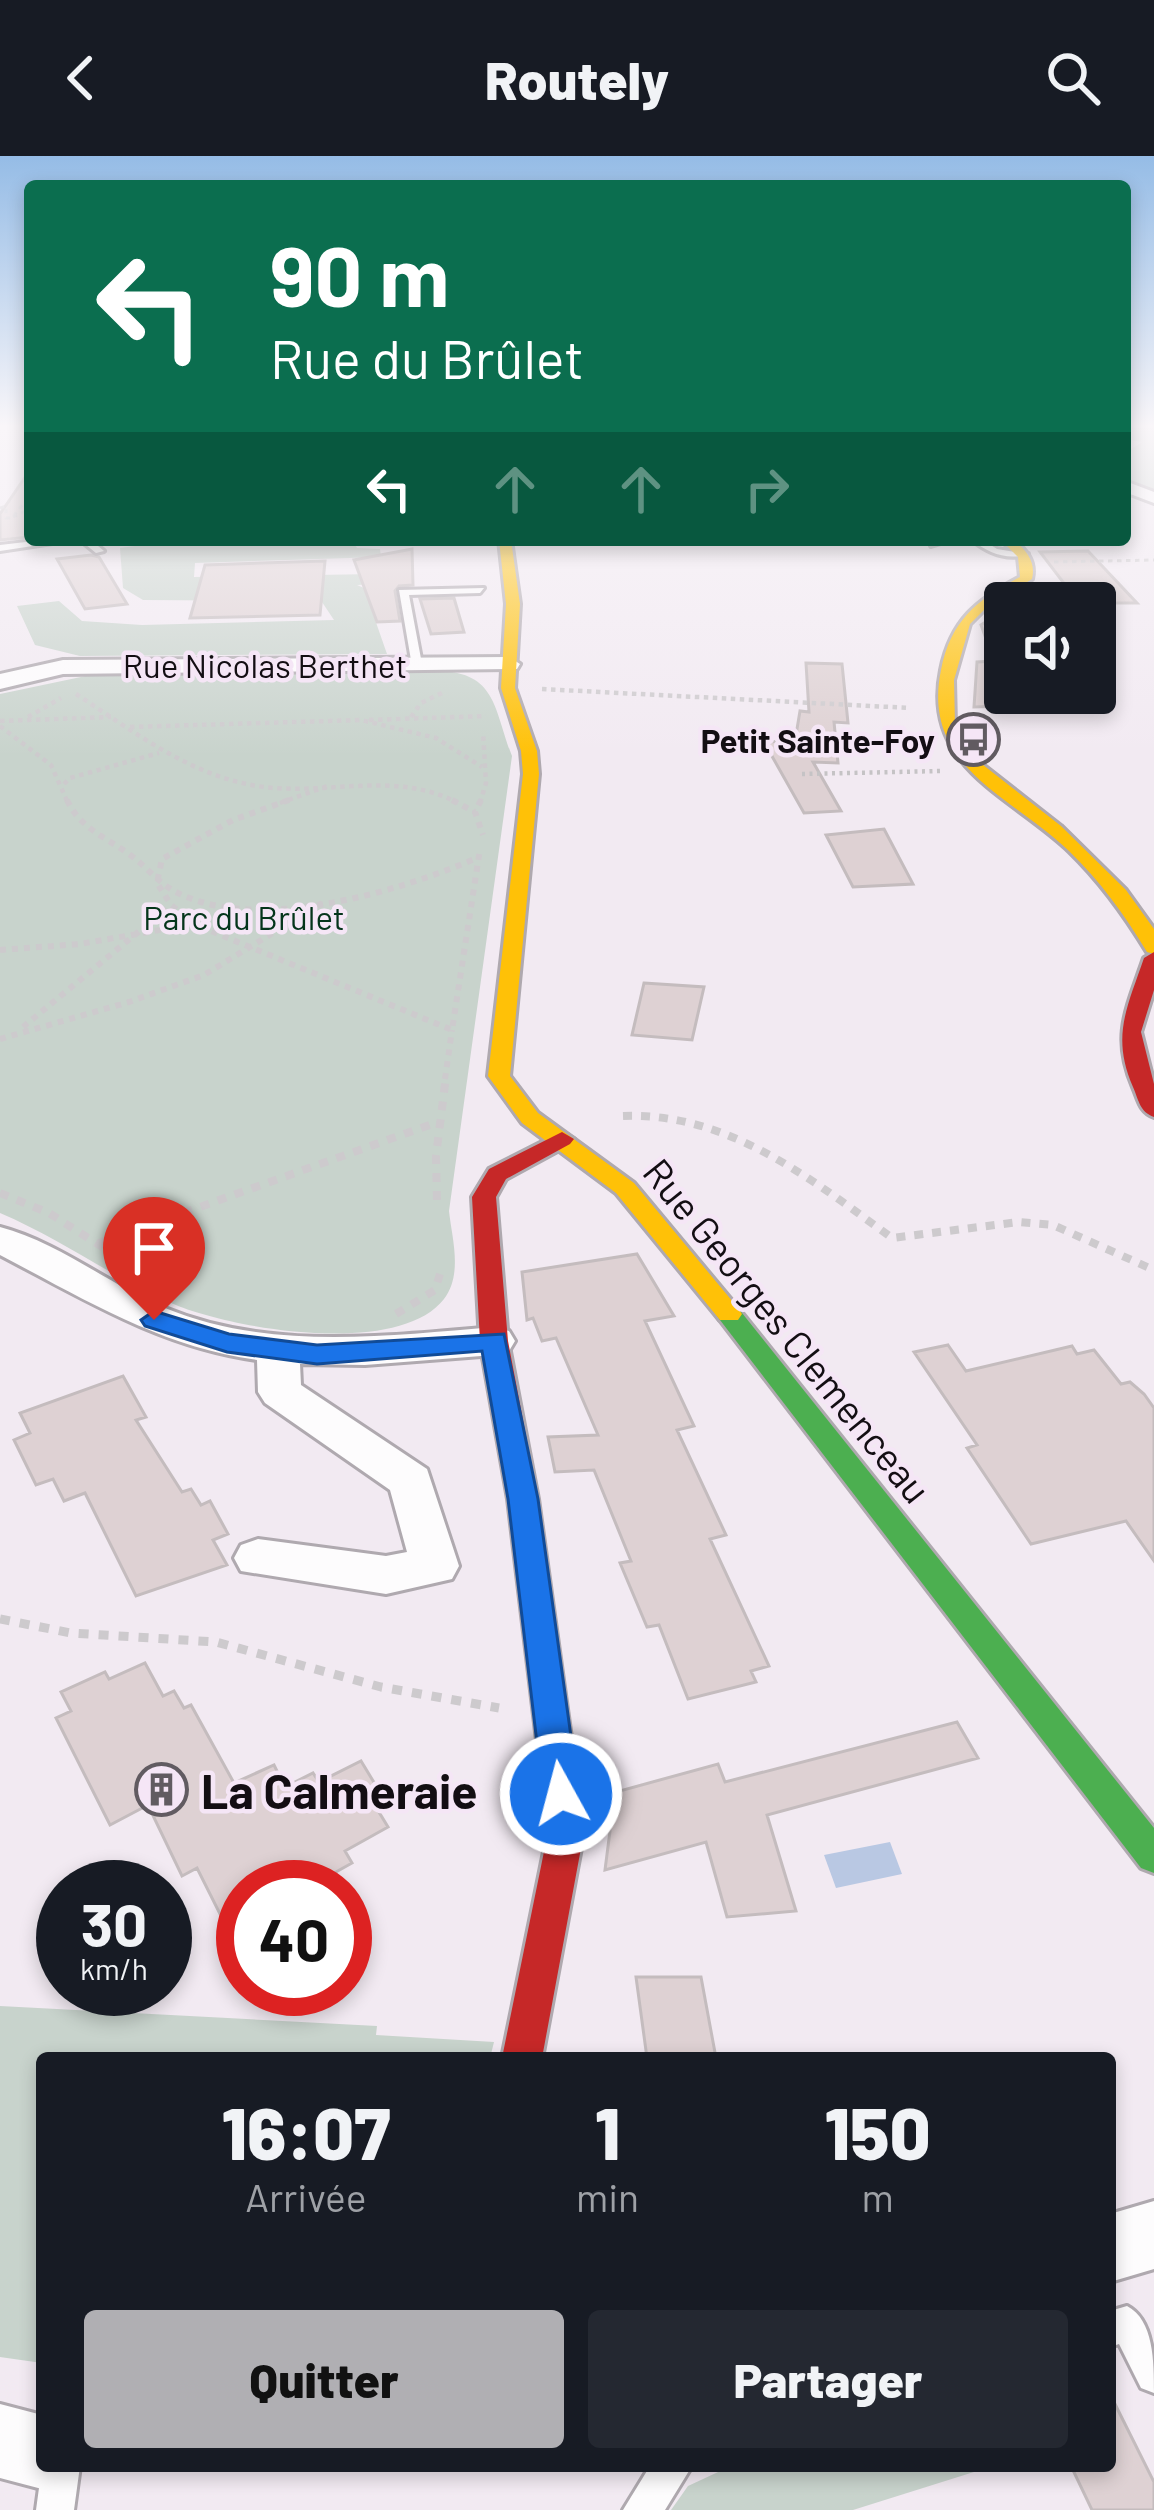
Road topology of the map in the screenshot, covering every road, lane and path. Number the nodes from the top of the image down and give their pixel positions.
1 (93, 546) edge
2 (506, 546) edge
3 (986, 546) edge
4 (99, 551) dead end
5 (1027, 552) edge
6 (1154, 560) edge
7 (480, 590) dead end
8 (416, 664) junction
9 (509, 664) junction
10 (10, 671) edge
11 (463, 682) dead end
12 (526, 688) dead end
13 (927, 709) dead end
14 (476, 710) dead end
15 (488, 716) junction
16 (113, 717) junction
17 (26, 718) junction
18 (410, 718) junction
19 (361, 720) junction
20 (0, 724) edge
21 (129, 727) junction
22 (161, 752) junction
23 (483, 768) junction
24 (64, 784) junction
25 (328, 786) junction
26 (476, 812) junction
27 (479, 857) junction
28 (157, 883) junction
29 (328, 900) junction
30 (171, 905) junction
31 (194, 924) junction
32 (148, 930) junction
33 (1154, 948) edge
34 (0, 950) edge
35 (253, 950) junction
36 (1154, 958) edge
37 (452, 1030) junction
38 (0, 1038) edge
39 (1154, 1110) edge
40 (623, 1116) dead end
41 (435, 1123) junction
42 (562, 1139) junction
43 (0, 1193) edge
44 (438, 1212) dead end
45 (0, 1239) edge
46 (97, 1244) junction
47 (131, 1265) dead end
48 (442, 1269) dead end
49 (1154, 1270) edge
50 (388, 1317) dead end
51 (494, 1341) junction
52 (278, 1349) junction
53 (258, 1558) dead end
54 (0, 1619) edge
55 (551, 1718) junction
56 (1154, 1856) edge
57 (522, 2052) edge
58 (1154, 2235) edge
59 (1116, 2246) edge
60 (1116, 2327) edge
61 (1154, 2375) edge
62 (0, 2441) edge
63 (36, 2450) edge
64 (60, 2472) edge
65 (669, 2472) edge
66 (55, 2510) edge
67 (642, 2510) edge

1 - 4 lane
2 - 9 street, Rue Georges Clemenceau
3 - 5 lane
5 - 6 path
5 - 33 street
7 - 8 lane
8 - 9 street, Rue Nicolas Berthet
8 - 10 street, Rue Nicolas Berthet
9 - 42 street, Rue Georges Clemenceau
11 - 18 path
12 - 13 path
14 - 15 path
15 - 18 path
15 - 23 path
16 - 17 path
16 - 17 path
16 - 21 path
17 - 20 path
18 - 19 path
19 - 21 path
19 - 23 path
20 - 24 path
21 - 22 path
22 - 24 path
22 - 25 path
23 - 26 path
24 - 28 path
25 - 26 path
25 - 28 path
26 - 27 path
27 - 29 path
27 - 37 path
28 - 29 path
28 - 30 path
29 - 35 path
30 - 31 path
30 - 32 path
31 - 32 path
31 - 35 path
32 - 34 path
32 - 38 path
35 - 37 path
35 - 38 path
36 - 39 street
37 - 41 path
40 - 49 path
41 - 44 path
41 - 46 path
42 - 51 street
42 - 56 street, Rue Georges Clemenceau
43 - 46 path
45 - 52 street
46 - 47 path
48 - 50 path
51 - 52 street
51 - 55 street
52 - 53 street
54 - 55 path
55 - 57 street
58 - 59 street
60 - 61 lane
62 - 63 street
64 - 66 lane
65 - 67 lane

